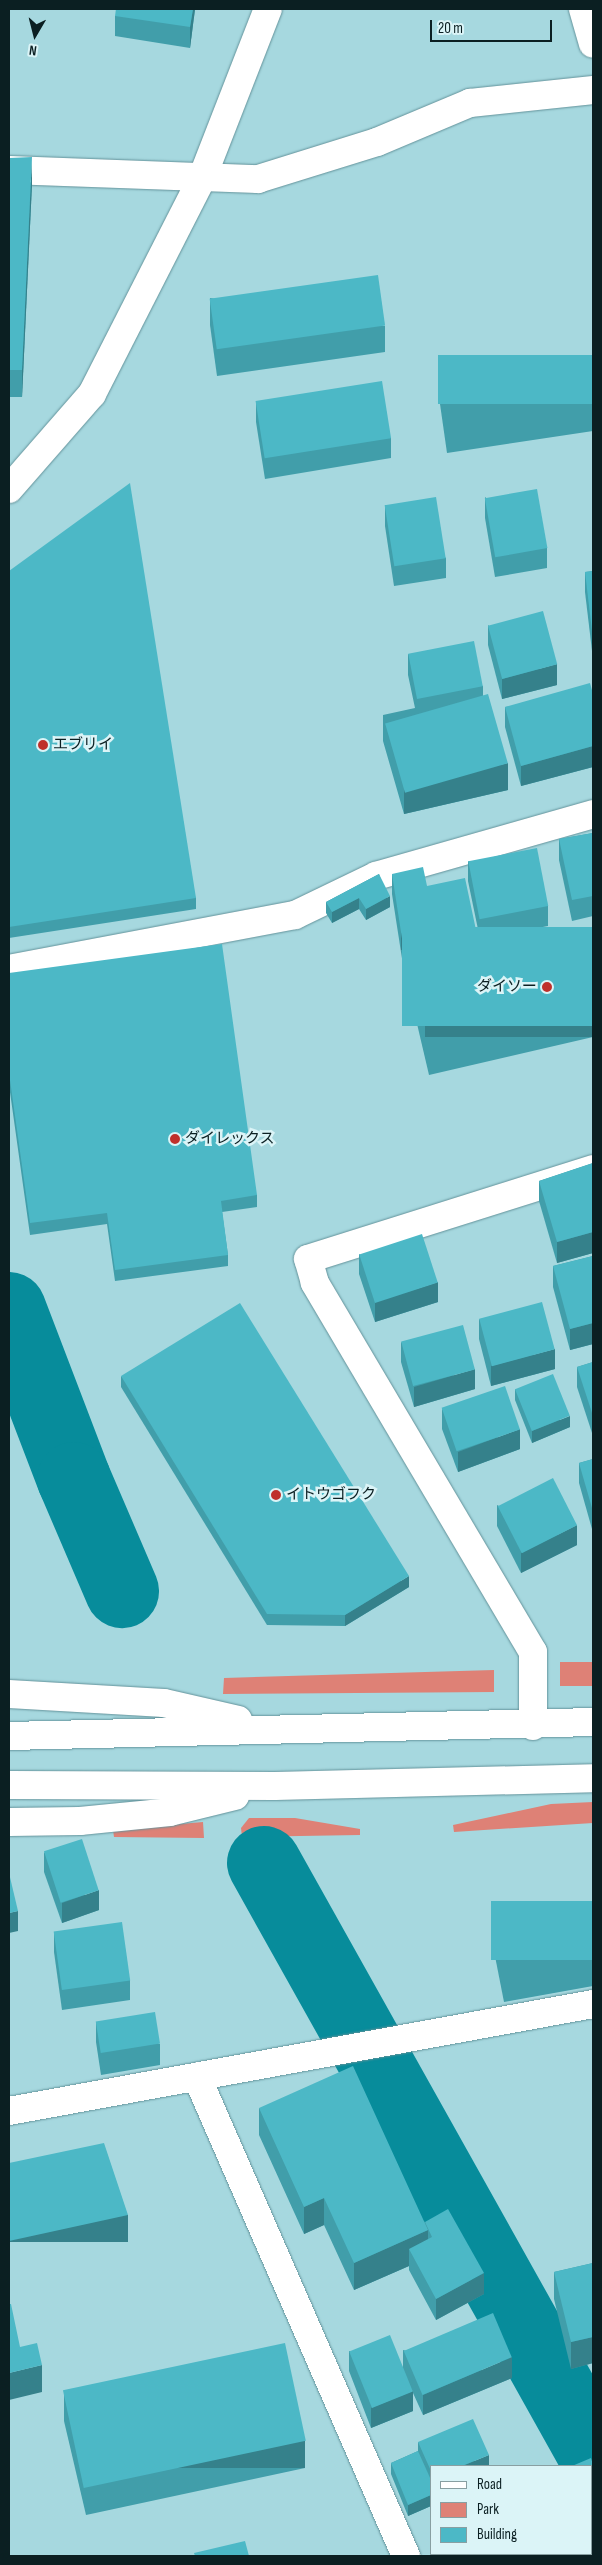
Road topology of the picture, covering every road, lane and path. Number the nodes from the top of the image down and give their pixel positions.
1 (268, 9) edge
2 (583, 9) edge
3 (593, 44) edge
4 (593, 90) edge
5 (9, 170) edge
6 (202, 178) junction
7 (9, 489) edge
8 (593, 814) edge
9 (9, 969) edge
10 (593, 1169) edge
11 (9, 1694) edge
12 (593, 1722) edge
13 (533, 1726) junction
14 (277, 1729) junction
15 (9, 1736) edge
16 (593, 1778) edge
17 (9, 1785) edge
18 (275, 1786) junction
19 (9, 1822) edge
20 (593, 2004) edge
21 (198, 2077) junction
22 (9, 2111) edge
23 (406, 2556) edge

1 - 6 street
2 - 3 street
4 - 6 street
5 - 6 street
6 - 7 street
8 - 9 street
10 - 13 street
11 - 14 street
12 - 13 street
13 - 14 street
14 - 15 street
16 - 18 street
17 - 18 street
18 - 19 street
20 - 21 street
21 - 22 street
21 - 23 street

